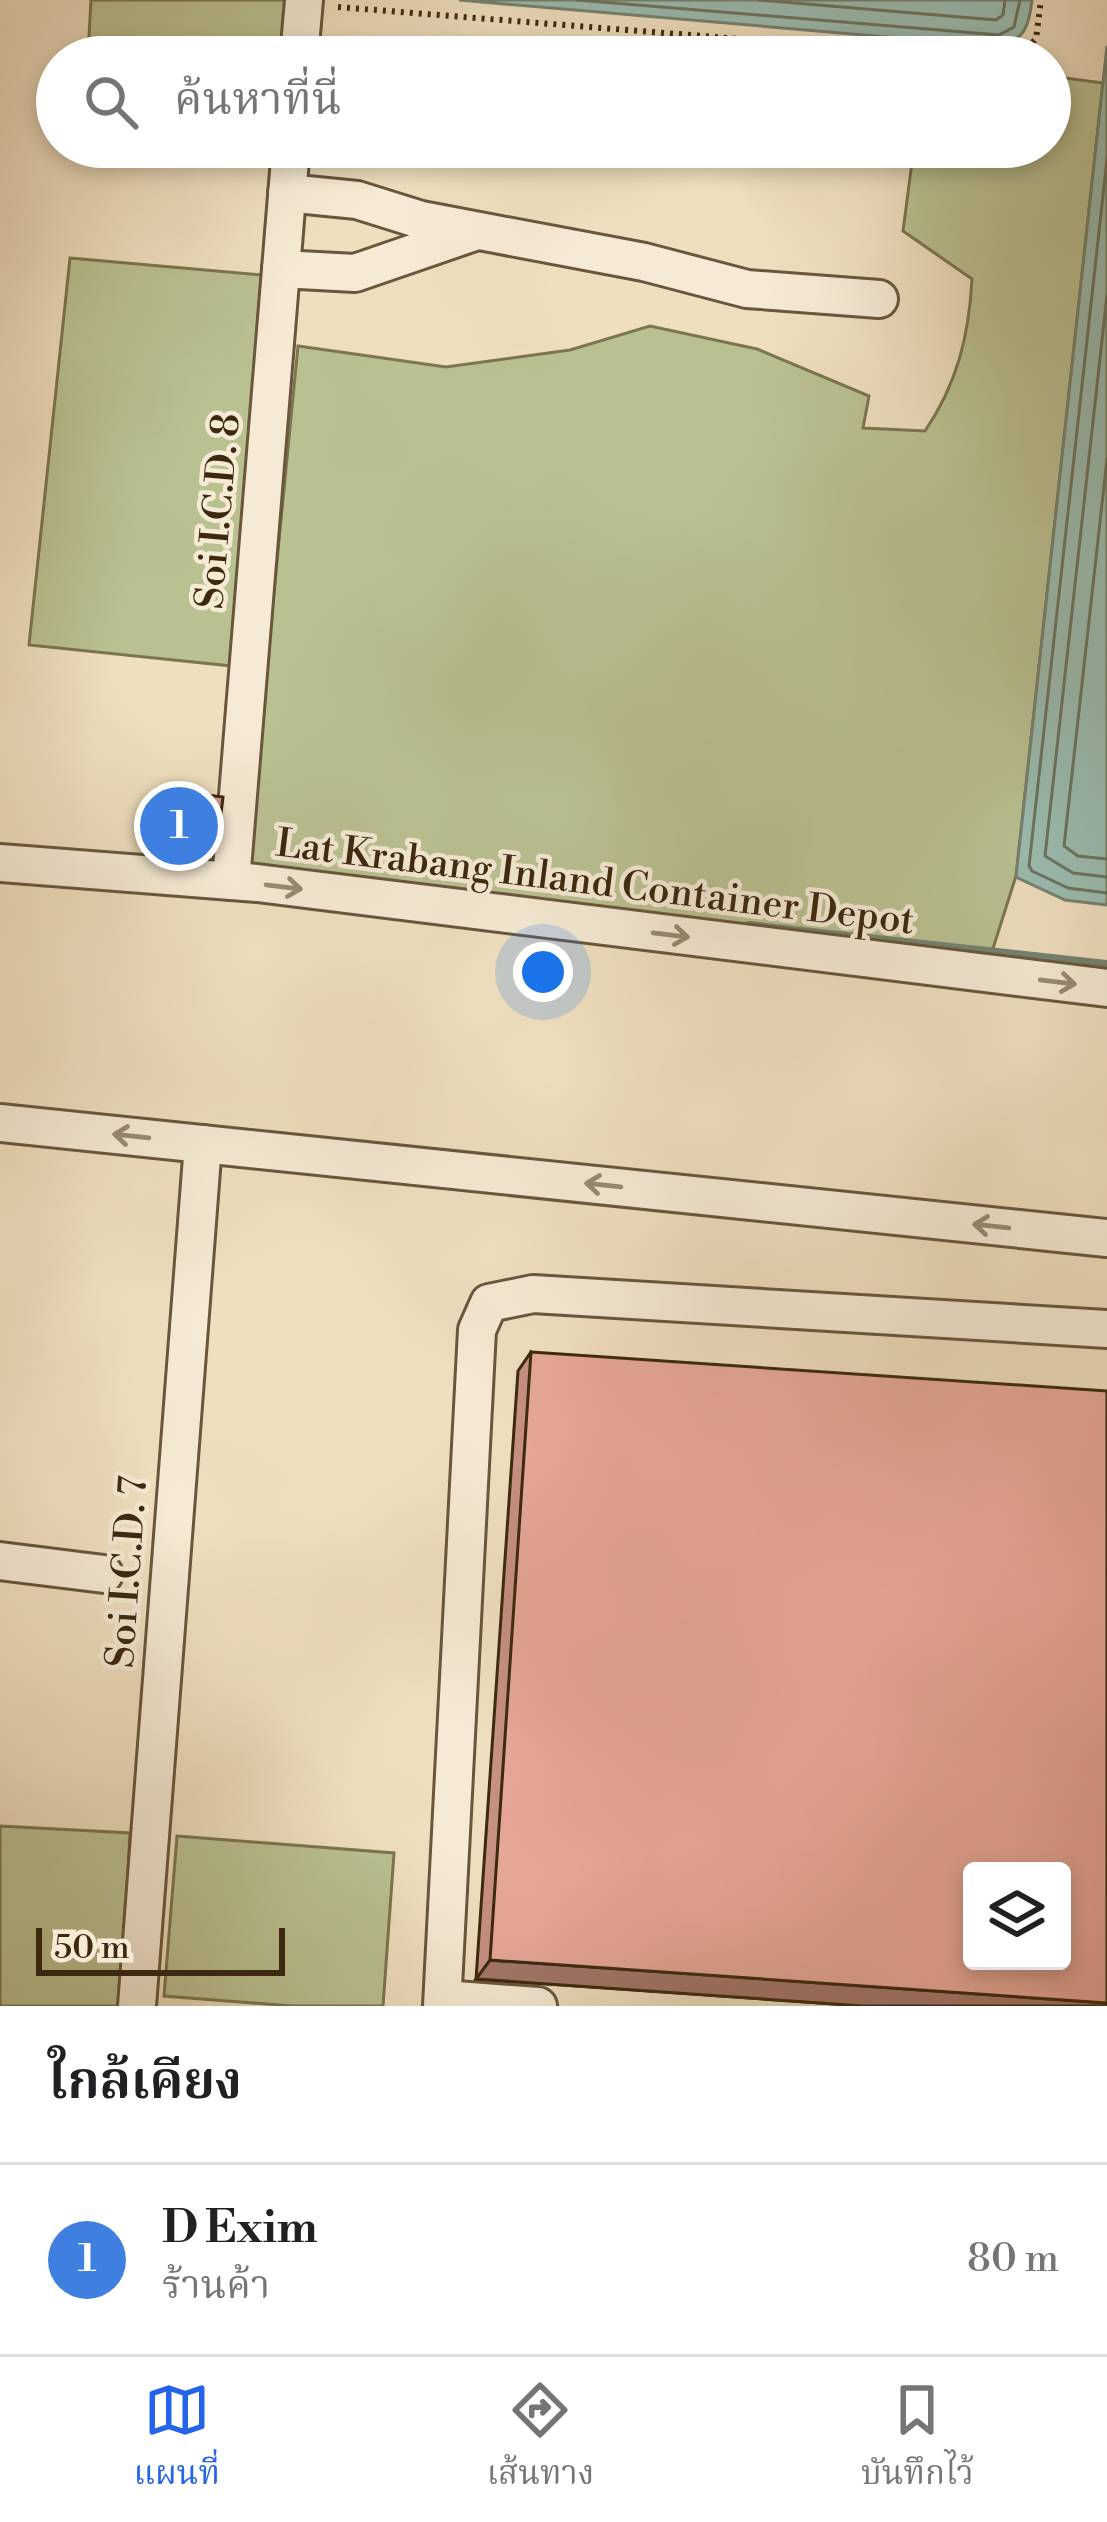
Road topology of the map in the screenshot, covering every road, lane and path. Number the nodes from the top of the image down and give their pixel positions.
1 (1041, 0) edge
2 (303, 2) edge
3 (300, 36) edge
4 (706, 36) edge
5 (1036, 36) edge
6 (289, 168) edge
7 (287, 193) junction
8 (479, 231) junction
9 (280, 269) junction
10 (879, 299) dead end
11 (0, 863) edge
12 (232, 872) junction
13 (1107, 988) edge
14 (0, 1123) edge
15 (203, 1144) junction
16 (1107, 1238) edge
17 (1107, 1329) edge
18 (0, 1561) edge
19 (104, 1574) dead end
20 (442, 2003) edge
21 (137, 2006) edge
22 (538, 2006) edge

1 - 5 path
2 - 3 street
2 - 4 path
6 - 7 street, Soi I.C.D. 8
7 - 8 street
7 - 9 street, Soi I.C.D. 8
8 - 9 street
8 - 10 street
9 - 12 street, Soi I.C.D. 8
11 - 12 street, Lat Krabang Inland Container Depot
12 -> 13 street, Lat Krabang Inland Container Depot
15 -> 14 street
16 -> 15 street
15 - 21 street, Soi I.C.D. 7
17 - 20 street
18 - 19 street
20 - 22 street

